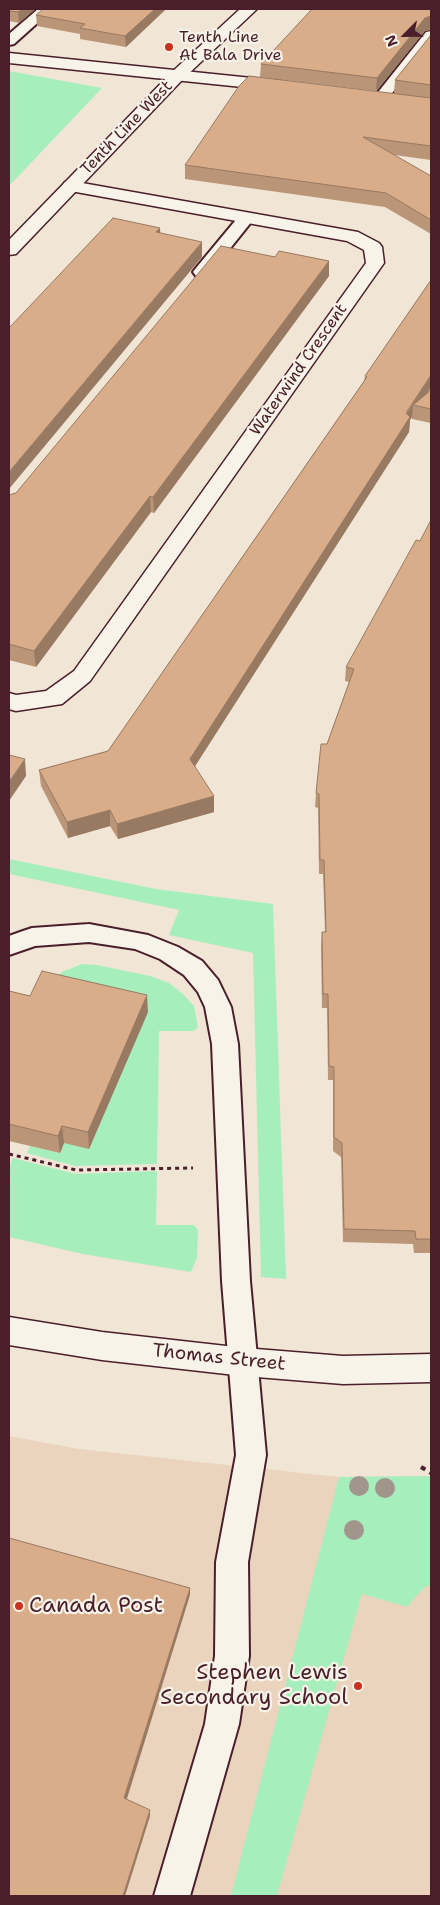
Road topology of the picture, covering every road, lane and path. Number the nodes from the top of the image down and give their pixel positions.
1 (46, 9) edge
2 (249, 9) edge
3 (431, 35) edge
4 (9, 41) edge
5 (9, 58) edge
6 (178, 75) junction
7 (301, 89) edge
8 (360, 96) edge
9 (380, 98) junction
10 (397, 101) edge
11 (71, 186) junction
12 (246, 218) junction
13 (9, 250) edge
14 (190, 285) edge
15 (9, 702) edge
16 (9, 946) edge
17 (9, 1154) edge
18 (231, 1167) junction
19 (9, 1331) edge
20 (244, 1362) junction
21 (431, 1368) edge
22 (422, 1467) dead end
23 (431, 1473) edge
24 (172, 1896) edge

1 - 4 lane
2 - 6 street, Tenth Line West
3 - 9 lane
5 - 6 street
6 - 7 street
6 - 11 street, Tenth Line West
8 - 9 street
9 - 10 street
11 - 12 street, Waterwind Crescent
11 - 13 street, Tenth Line West
12 - 14 lane
12 - 15 street, Waterwind Crescent
16 - 18 lane
17 - 18 path
18 - 20 lane
19 - 20 street, Thomas Street
20 - 21 street, Thomas Street
20 - 24 lane
22 - 23 path

